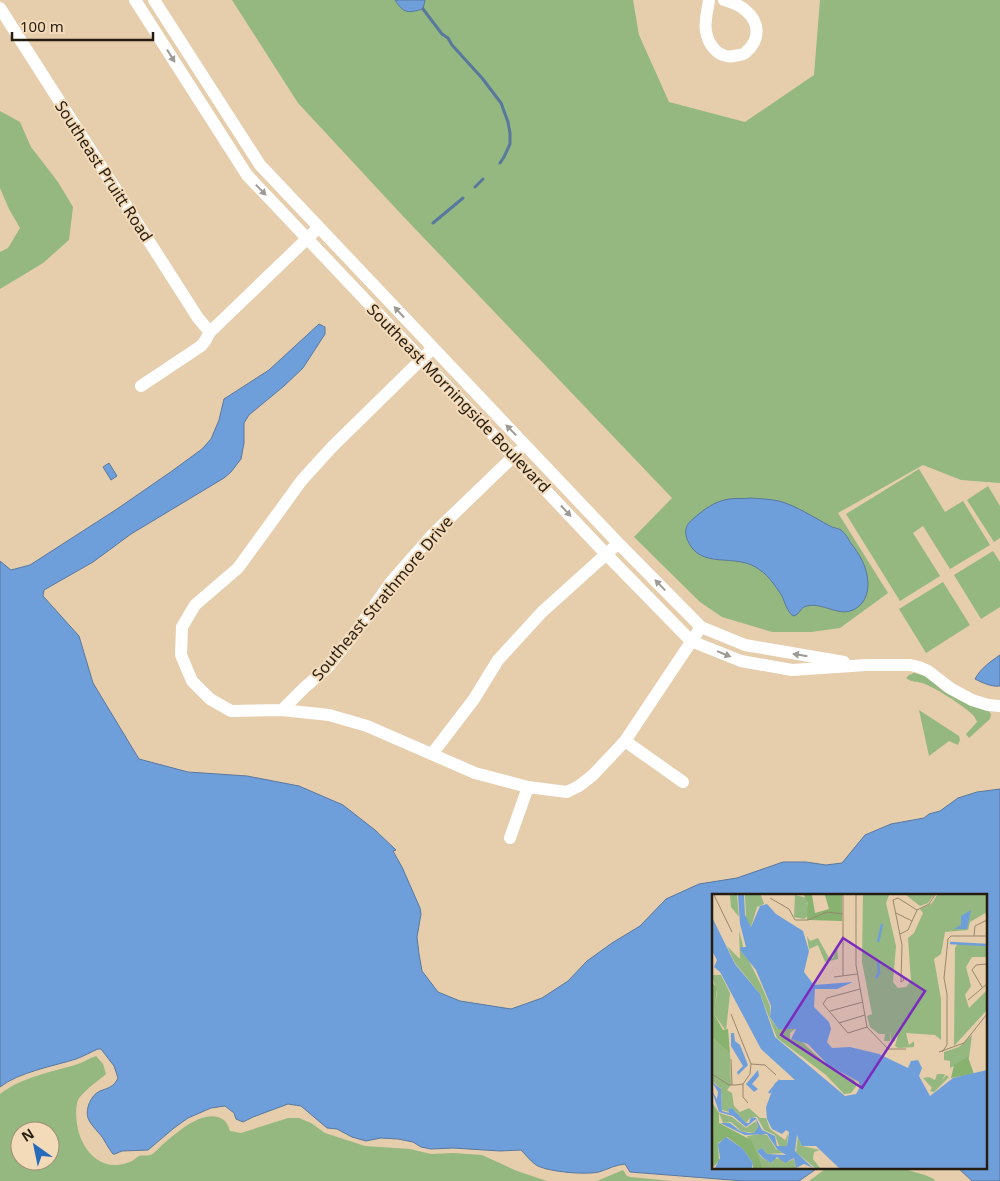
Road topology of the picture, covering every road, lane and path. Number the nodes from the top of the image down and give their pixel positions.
1 (135, 0) edge
2 (154, 0) edge
3 (709, 0) edge
4 (724, 0) edge
5 (0, 8) edge
6 (226, 113) junction
7 (212, 121) junction
8 (319, 227) junction
9 (307, 238) junction
10 (210, 332) junction
11 (433, 348) junction
12 (421, 359) junction
13 (141, 386) dead end
14 (526, 445) junction
15 (514, 456) junction
16 (618, 542) junction
17 (606, 554) junction
18 (700, 627) junction
19 (691, 640) junction
20 (866, 665) junction
21 (1000, 706) edge
22 (282, 710) junction
23 (625, 742) junction
24 (432, 754) junction
25 (683, 782) dead end
26 (528, 787) junction
27 (510, 838) dead end

1 -> 7 street, Southeast Morningside Boulevard
2 - 6 street, Southeast Morningside Boulevard
3 - 4 street
5 - 10 street, Southeast Pruitt Road
6 - 7 street
6 - 8 street, Southeast Morningside Boulevard
7 -> 9 street, Southeast Morningside Boulevard
8 - 9 street
11 -> 8 street, Southeast Morningside Boulevard
9 - 10 street
9 - 12 street, Southeast Morningside Boulevard
10 - 13 street
11 - 12 street
14 -> 11 street, Southeast Morningside Boulevard
12 - 15 street, Southeast Morningside Boulevard
12 - 22 street
14 - 15 street, Southeast Strathmore Drive
14 - 16 street, Southeast Morningside Boulevard
15 -> 17 street, Southeast Morningside Boulevard
15 - 22 street, Southeast Strathmore Drive
16 - 17 street
18 -> 16 street, Southeast Morningside Boulevard
17 - 19 street, Southeast Morningside Boulevard
17 - 24 street
18 - 19 street
20 -> 18 street, Southeast Morningside Boulevard
19 -> 20 street, Southeast Morningside Boulevard
19 - 23 street
20 - 21 street, Southeast Morningside Boulevard
22 - 24 street
23 - 25 street
23 - 26 street
24 - 26 street
26 - 27 street

